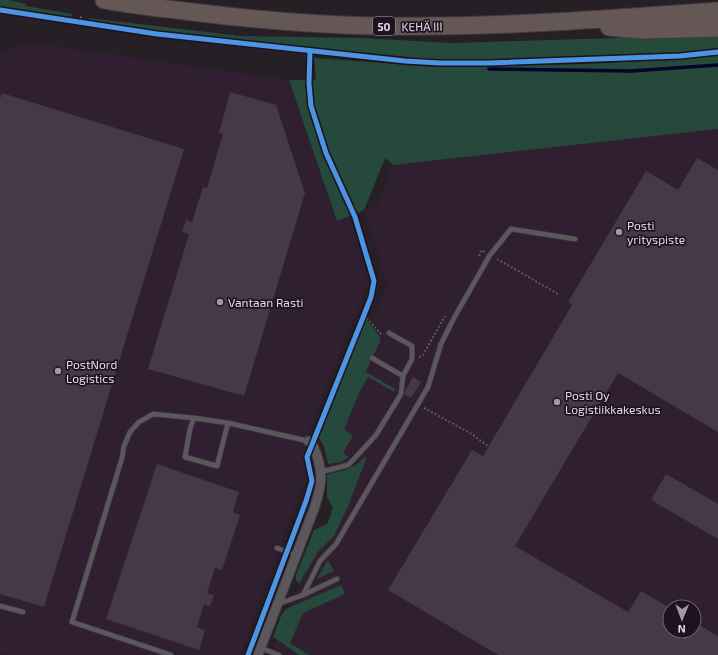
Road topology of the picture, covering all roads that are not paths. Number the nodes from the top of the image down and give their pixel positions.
1 (104, 0) edge
2 (718, 11) edge
3 (545, 22) junction
4 (718, 28) edge
5 (575, 239) dead end
6 (389, 333) road end
7 (372, 358) dead end
8 (403, 376) junction
9 (194, 418) junction
10 (228, 423) junction
11 (308, 442) joint
12 (321, 472) junction
13 (277, 548) dead end
14 (296, 555) junction
15 (337, 579) dead end
16 (303, 595) junction
17 (278, 604) junction
18 (0, 606) edge
19 (23, 612) dead end
20 (260, 651) edge
21 (171, 655) edge
22 (278, 655) edge

1 - 3 highway, KEHÄ III / 50
2 - 3 highway, KEHÄ III / 50
3 - 4 highway
5 - 16 lane
6 - 8 lane
7 - 8 lane
8 - 12 lane
9 - 10 lane
9 - 10 lane
9 - 21 lane
10 - 11 lane
11 - 12 street
12 - 14 street
13 - 14 lane
14 - 17 street
15 - 16 lane
16 - 17 lane
17 - 20 street
18 - 19 lane
20 - 22 lane

